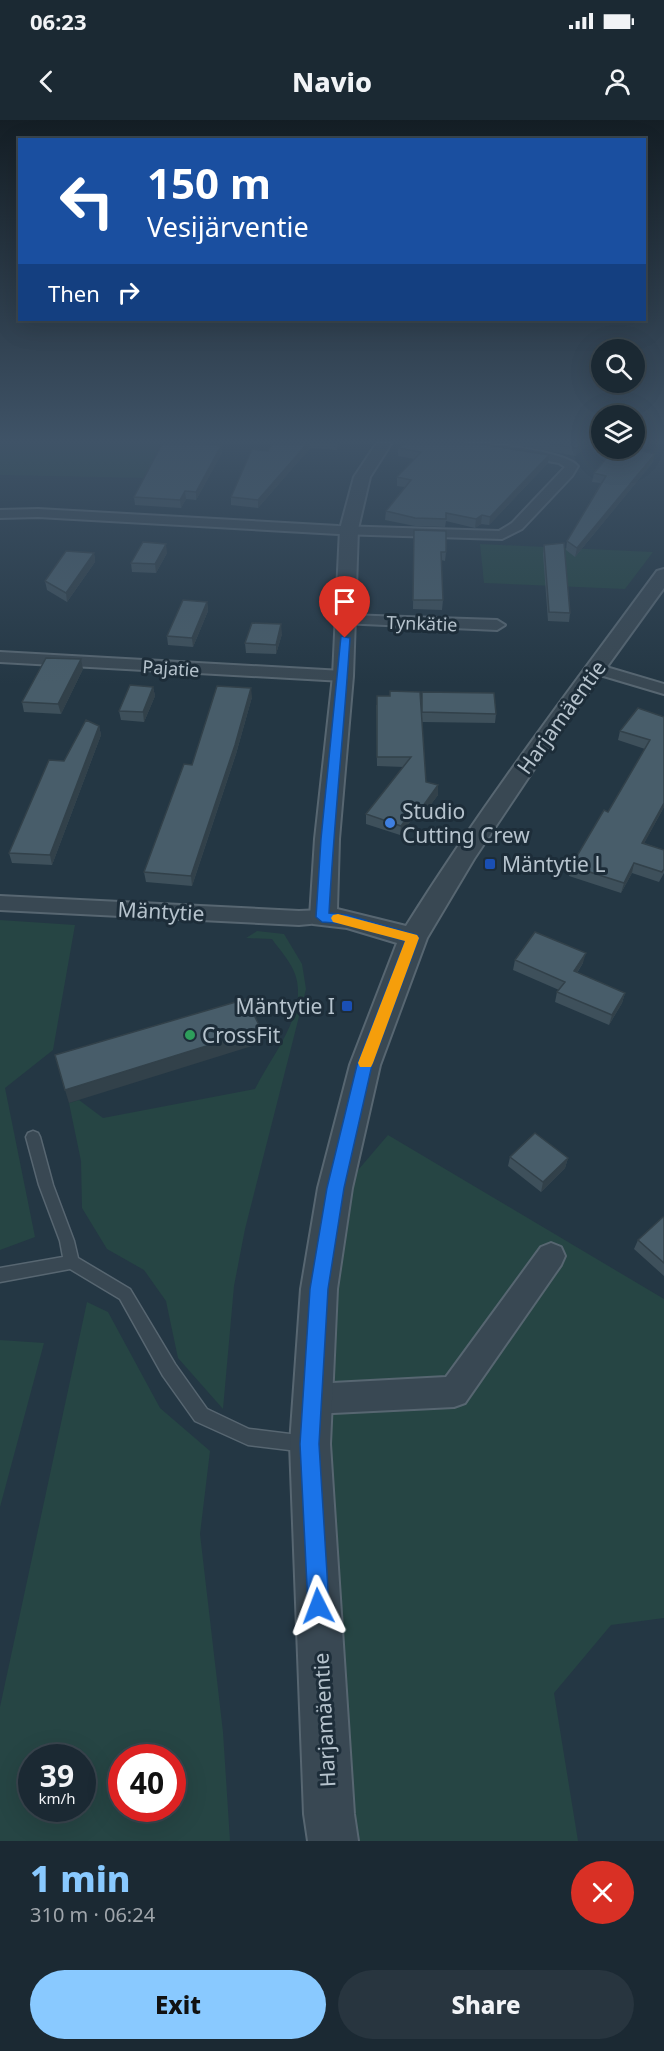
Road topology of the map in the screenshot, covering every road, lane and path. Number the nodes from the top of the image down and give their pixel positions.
1 (245, 524) edge
2 (350, 524) edge
3 (519, 524) edge
4 (349, 530) junction
5 (664, 575) edge
6 (346, 620) junction
7 (497, 625) dead end
8 (0, 657) edge
9 (596, 669) junction
10 (343, 676) junction
11 (664, 689) edge
12 (0, 903) edge
13 (322, 917) junction
14 (412, 938) junction
15 (33, 1137) dead end
16 (551, 1256) dead end
17 (72, 1262) junction
18 (0, 1275) edge
19 (313, 1399) junction
20 (310, 1444) junction
21 (333, 1841) edge

1 - 4 street
2 - 4 street
3 - 4 street
4 - 6 street
5 - 9 street, Harjamäentie
6 - 7 street, Tynkätie
6 - 10 street
8 - 10 street, Pajatie
9 - 11 street
9 - 14 street, Harjamäentie
10 - 13 street
12 - 13 street, Mäntytie
13 - 14 street
14 - 19 street, Harjamäentie
15 - 17 lane
16 - 19 street
17 - 18 lane
17 - 20 lane
19 - 20 street, Harjamäentie
20 - 21 street, Harjamäentie

